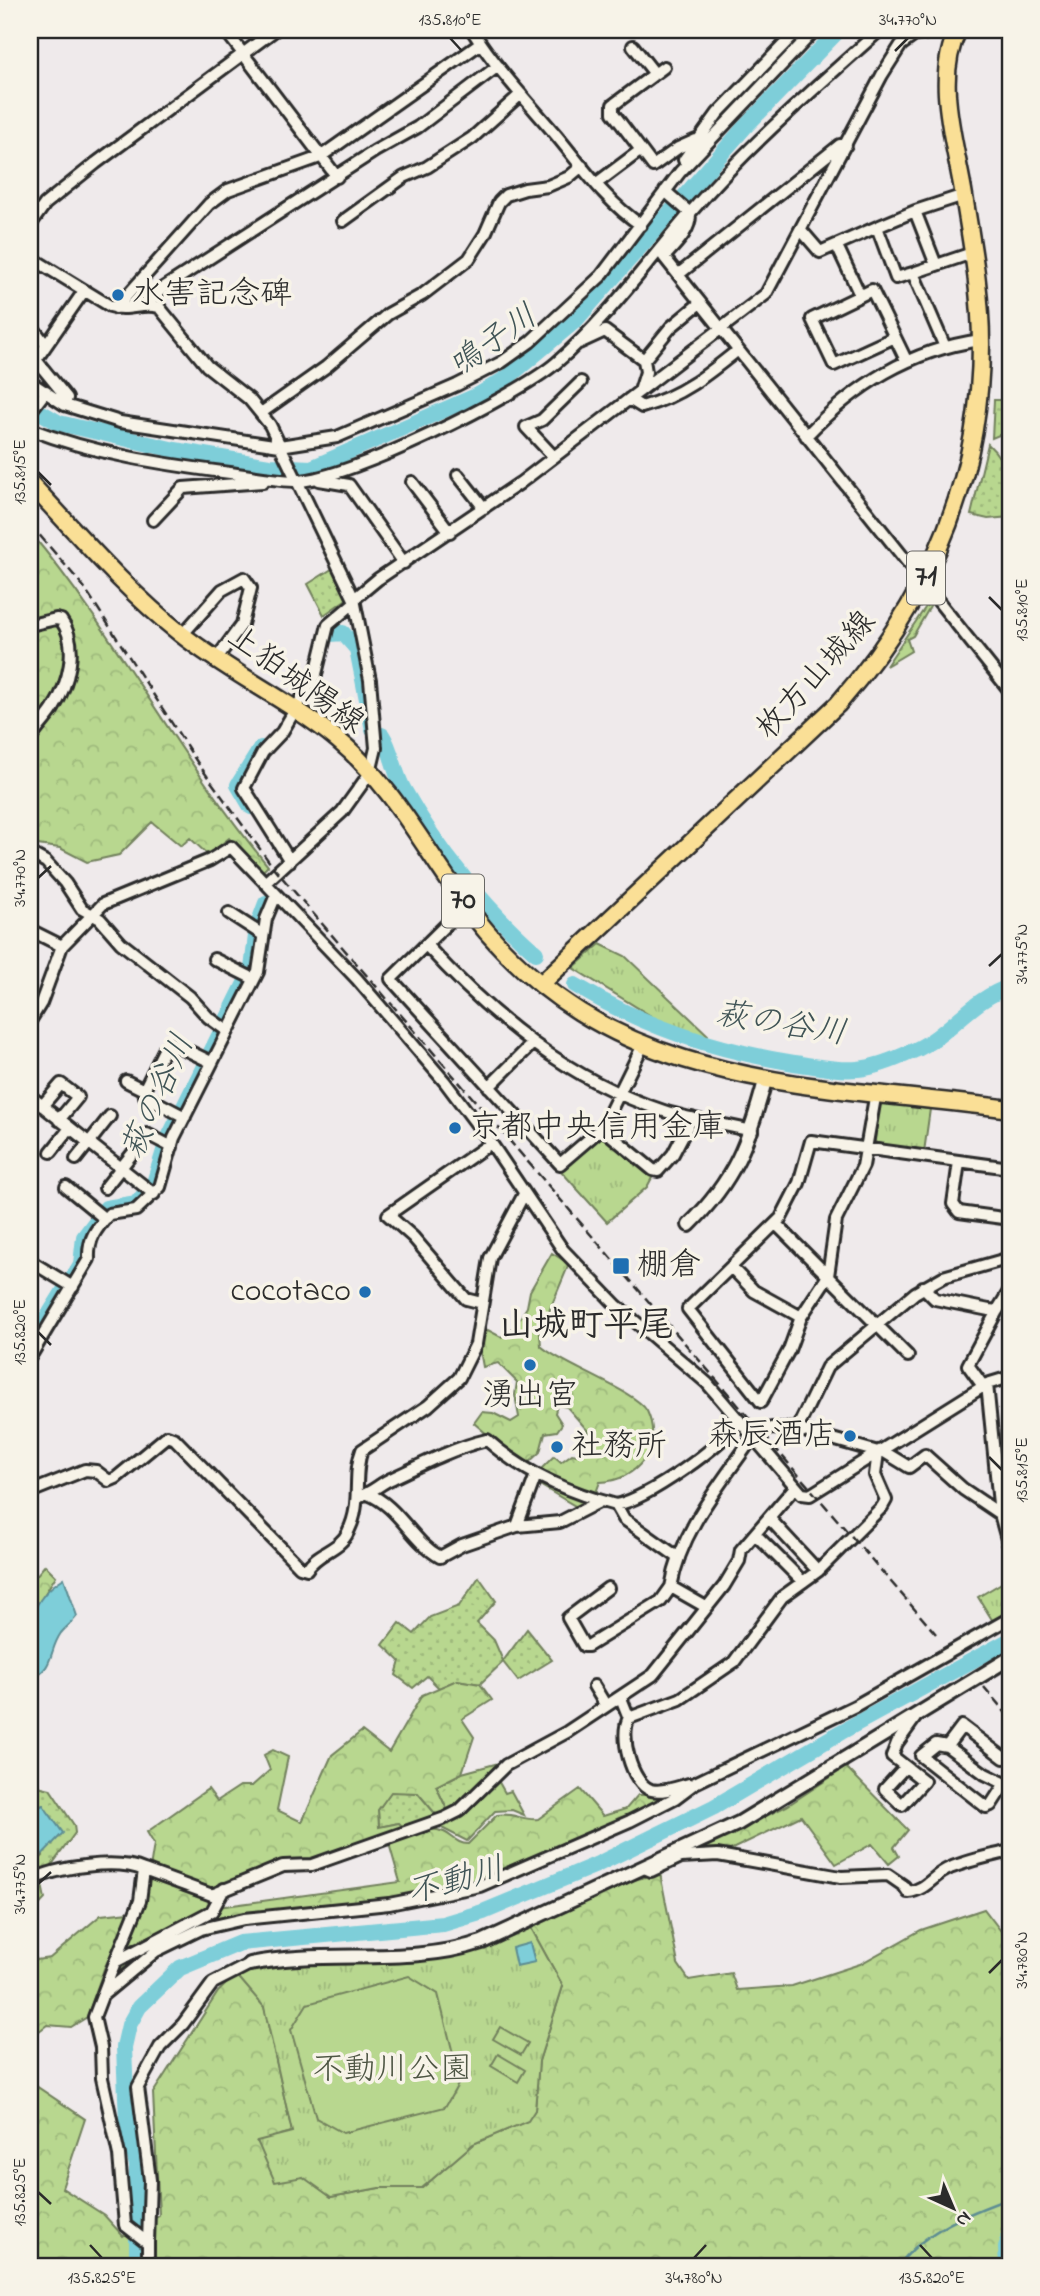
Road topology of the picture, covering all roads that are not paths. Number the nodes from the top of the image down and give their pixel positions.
1 (225, 30) edge
2 (275, 30) edge
3 (472, 30) edge
4 (798, 30) edge
5 (815, 30) edge
6 (880, 30) edge
7 (915, 32) edge
8 (956, 33) edge
9 (480, 44) junction
10 (633, 46) dead end
11 (243, 54) junction
12 (498, 66) junction
13 (521, 94) junction
14 (696, 140) junction
15 (846, 145) junction
16 (641, 150) junction
17 (320, 157) junction
18 (582, 166) junction
19 (680, 172) junction
20 (337, 177) junction
21 (597, 183) junction
22 (667, 191) junction
23 (964, 195) junction
24 (915, 211) junction
25 (688, 212) junction
26 (343, 221) dead end
27 (30, 225) edge
28 (641, 225) junction
29 (877, 227) junction
30 (801, 230) junction
31 (837, 246) junction
32 (972, 253) junction
33 (30, 257) edge
34 (936, 265) junction
35 (914, 273) junction
36 (679, 274) junction
37 (84, 291) junction
38 (860, 295) junction
39 (700, 303) junction
40 (144, 305) junction
41 (116, 308) junction
42 (30, 324) edge
43 (722, 329) junction
44 (895, 337) junction
45 (981, 340) junction
46 (578, 343) junction
47 (46, 345) junction
48 (945, 347) junction
49 (738, 350) junction
50 (643, 360) junction
51 (906, 360) junction
52 (30, 382) edge
53 (581, 382) dead end
54 (639, 391) junction
55 (44, 393) junction
56 (629, 399) junction
57 (65, 405) junction
58 (30, 412) edge
59 (261, 413) junction
60 (30, 429) edge
61 (806, 436) junction
62 (281, 449) junction
63 (554, 457) junction
64 (458, 475) dead end
65 (297, 478) junction
66 (316, 478) junction
67 (273, 480) junction
68 (412, 482) dead end
69 (30, 483) edge
70 (484, 508) junction
71 (153, 520) dead end
72 (450, 532) junction
73 (404, 563) junction
74 (924, 583) junction
75 (355, 601) junction
76 (30, 625) edge
77 (182, 635) junction
78 (217, 658) junction
79 (1010, 691) edge
80 (296, 711) junction
81 (30, 740) edge
82 (370, 773) junction
83 (30, 853) edge
84 (290, 861) junction
85 (265, 883) junction
86 (276, 895) junction
87 (466, 905) junction
88 (229, 913) dead end
89 (91, 914) junction
90 (30, 930) edge
91 (259, 933) junction
92 (426, 945) junction
93 (62, 946) junction
94 (214, 959) dead end
95 (250, 977) junction
96 (542, 983) junction
97 (30, 1021) edge
98 (223, 1028) junction
99 (532, 1044) junction
100 (643, 1045) junction
101 (208, 1061) junction
102 (126, 1081) dead end
103 (765, 1081) junction
104 (489, 1087) junction
105 (144, 1090) junction
106 (620, 1093) junction
107 (876, 1093) junction
108 (30, 1096) edge
109 (42, 1106) junction
110 (1010, 1109) edge
111 (182, 1115) junction
112 (110, 1116) dead end
113 (692, 1118) junction
114 (59, 1120) junction
115 (70, 1128) junction
116 (603, 1128) junction
117 (752, 1131) junction
118 (147, 1134) dead end
119 (89, 1143) junction
120 (491, 1143) junction
121 (168, 1146) junction
122 (868, 1147) junction
123 (136, 1149) dead end
124 (51, 1152) dead end
125 (76, 1158) dead end
126 (959, 1162) junction
127 (121, 1168) junction
128 (1010, 1168) edge
129 (66, 1187) dead end
130 (105, 1188) dead end
131 (151, 1192) junction
132 (524, 1194) junction
133 (102, 1216) junction
134 (1010, 1219) edge
135 (776, 1223) junction
136 (689, 1225) dead end
137 (1010, 1258) edge
138 (30, 1261) edge
139 (730, 1267) junction
140 (828, 1276) junction
141 (73, 1287) junction
142 (923, 1287) junction
143 (1010, 1290) edge
144 (482, 1303) junction
145 (997, 1311) junction
146 (801, 1317) junction
147 (876, 1325) junction
148 (37, 1333) edge
149 (908, 1356) dead end
150 (30, 1357) edge
151 (1010, 1377) edge
152 (985, 1385) junction
153 (740, 1420) junction
154 (797, 1429) junction
155 (752, 1435) junction
156 (880, 1451) junction
157 (1010, 1468) edge
158 (996, 1474) junction
159 (536, 1475) junction
160 (796, 1487) junction
161 (30, 1492) edge
162 (364, 1495) junction
163 (601, 1501) junction
164 (616, 1505) junction
165 (1000, 1514) junction
166 (769, 1518) junction
167 (517, 1526) junction
168 (755, 1534) junction
169 (1010, 1550) edge
170 (679, 1558) junction
171 (818, 1571) junction
172 (803, 1582) junction
173 (671, 1587) junction
174 (608, 1588) dead end
175 (706, 1607) junction
176 (1010, 1618) edge
177 (1010, 1658) edge
178 (594, 1686) dead end
179 (621, 1698) junction
180 (606, 1706) junction
181 (921, 1710) junction
182 (629, 1718) junction
183 (947, 1746) junction
184 (1007, 1757) edge
185 (905, 1767) dead end
186 (992, 1776) junction
187 (695, 1783) junction
188 (1007, 1785) edge
189 (1010, 1851) edge
190 (643, 1868) junction
191 (144, 1870) junction
192 (30, 1881) edge
193 (224, 1889) junction
194 (115, 1962) junction
195 (250, 1964) joint
196 (104, 1994) junction
197 (144, 2241) junction
198 (148, 2266) edge

1 - 11 street
2 - 11 street
3 - 9 street
4 - 14 street
5 - 19 street
6 - 25 street
7 - 8 street
7 - 15 street
8 - 23 main road, 枚方山城線 / 71
9 - 12 street
9 - 17 street
10 - 16 street
11 - 17 street
11 - 27 street
12 - 13 street
12 - 20 street
13 - 18 street
13 - 26 street
14 - 16 street
14 - 19 street
15 - 30 street
15 - 36 street
16 - 21 street
17 - 20 street
17 - 41 street
18 - 21 street
18 - 59 street
19 - 22 street
20 - 40 street
21 - 28 street
22 - 25 street
22 - 28 street
23 - 24 street
23 - 32 main road, 枚方山城線 / 71
24 - 29 street
24 - 34 street
25 - 36 street
25 - 46 street
28 - 62 street
29 - 31 street
29 - 35 street
30 - 31 street
30 - 43 street
31 - 38 street
32 - 34 street
32 - 45 main road, 枚方山城線 / 71
33 - 37 street
34 - 35 street
35 - 48 street
36 - 39 street
37 - 41 street
37 - 47 street
38 - 44 street
38 - 44 street
39 - 43 street
39 - 50 street
40 - 41 street
40 - 59 street
42 - 47 street
43 - 49 street
43 - 54 street
44 - 51 street
45 - 48 street
45 - 74 main road, 枚方山城線 / 71
46 - 50 street
46 - 66 street
47 - 57 street
48 - 51 street
49 - 56 street
49 - 61 street
50 - 54 street
51 - 61 street
52 - 55 street
53 - 63 street
54 - 56 street
55 - 57 street
55 - 58 street
56 - 63 street
57 - 62 street
59 - 62 street
60 - 67 street
61 - 74 street
62 - 65 street
63 - 70 street
64 - 70 street
65 - 66 street
65 - 67 street
65 - 75 street
66 - 73 street
67 - 71 street
68 - 72 street
69 - 77 main road, 上狛城陽線 / 70
70 - 72 street
72 - 73 street
73 - 75 street
74 - 79 street
74 - 96 main road, 枚方山城線 / 71
75 - 80 street
75 - 82 street
76 - 81 street
77 - 78 main road, 上狛城陽線 / 70
77 - 78 street
78 - 80 main road, 上狛城陽線 / 70
80 - 82 main road, 上狛城陽線 / 70
80 - 84 street
82 - 84 street
82 - 87 main road, 上狛城陽線 / 70
83 - 89 street
84 - 85 street
85 - 86 street
85 - 89 street
86 - 91 street
86 - 120 street
87 - 92 street
87 - 96 main road, 上狛城陽線 / 70
88 - 91 street
89 - 93 street
89 - 98 street
90 - 93 street
91 - 95 street
92 - 99 street
92 - 104 street
93 - 97 street
94 - 95 street
95 - 98 street
96 - 100 main road, 上狛城陽線 / 70
98 - 101 street
99 - 104 street
99 - 106 street
100 - 103 main road, 上狛城陽線 / 70
100 - 106 street
101 - 105 street
101 - 111 street
102 - 105 street
103 - 107 main road, 上狛城陽線 / 70
103 - 117 street
104 - 116 street
105 - 111 street
106 - 113 street
106 - 116 street
107 - 110 main road, 上狛城陽線 / 70
107 - 122 street
108 - 109 street
109 - 114 street
109 - 114 street
111 - 121 street
112 - 119 street
113 - 116 street
113 - 117 street
114 - 115 street
115 - 119 street
115 - 124 street
117 - 136 street
118 - 121 street
119 - 125 street
119 - 127 street
120 - 132 street
120 - 144 street
121 - 131 street
122 - 126 street
122 - 135 street
122 - 140 street
123 - 127 street
126 - 128 street
126 - 134 street
127 - 130 street
127 - 131 street
129 - 133 street
131 - 133 street
132 - 144 street
132 - 153 street
133 - 141 street
135 - 139 street
135 - 140 street
137 - 142 street
138 - 141 street
139 - 146 street
139 - 146 street
140 - 146 street
140 - 147 street
141 - 148 street
142 - 145 street
142 - 147 street
143 - 145 street
144 - 162 street
145 - 152 street
147 - 149 street
147 - 154 street
148 - 150 street
151 - 152 street
152 - 156 street
152 - 158 street
153 - 155 street
153 - 164 street
154 - 155 street
154 - 156 street
155 - 160 street
155 - 170 street
156 - 160 street
156 - 165 street
156 - 171 street
157 - 158 street
158 - 165 street
159 - 162 street
159 - 163 street
159 - 167 street
160 - 166 street
161 - 162 street
162 - 167 street
163 - 164 street
163 - 167 street
164 - 170 street
165 - 169 street
166 - 168 street
166 - 171 street
168 - 172 street
168 - 175 street
170 - 173 street
171 - 172 street
172 - 182 street
173 - 174 street
173 - 175 street
175 - 179 street
176 - 187 street
177 - 181 street
178 - 180 street
179 - 180 street
179 - 182 street
180 - 193 street
181 - 185 street
181 - 190 street
182 - 187 street
183 - 184 street
183 - 186 street
183 - 188 street
184 - 186 street
186 - 188 street
187 - 196 street
189 - 190 street
190 - 195 street
191 - 192 street
191 - 193 street
191 - 194 street
193 - 194 street
194 - 196 street
195 - 197 street
196 - 197 street
197 - 198 street

